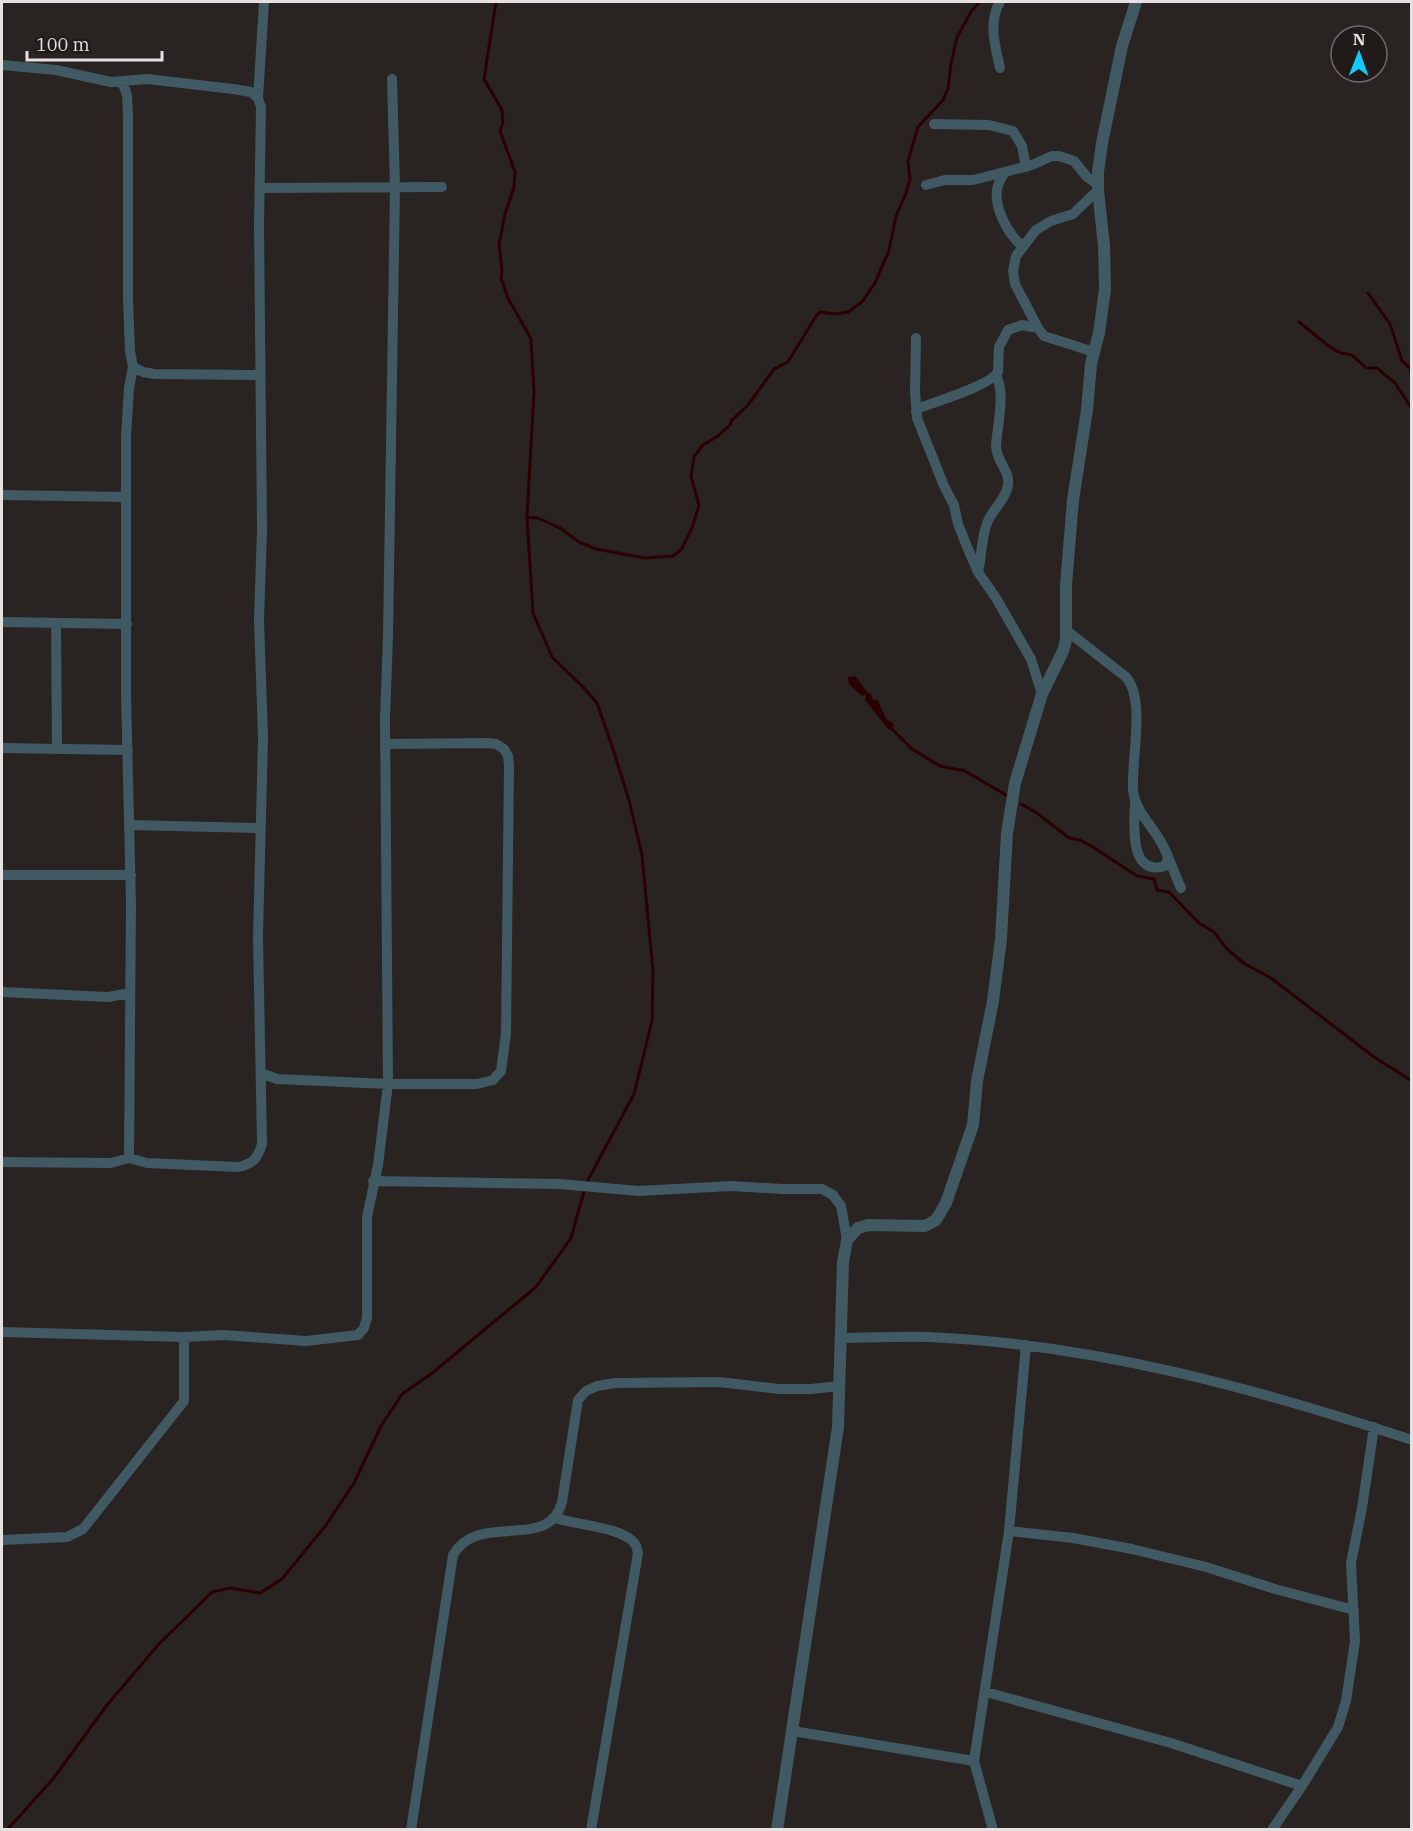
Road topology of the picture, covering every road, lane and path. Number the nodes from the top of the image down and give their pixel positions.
1 (264, 2) edge
2 (1000, 2) edge
3 (1136, 2) edge
4 (2, 65) edge
5 (1000, 68) dead end
6 (392, 79) dead end
7 (122, 81) junction
8 (258, 98) junction
9 (934, 124) dead end
10 (1026, 166) junction
11 (1005, 172) junction
12 (926, 185) dead end
13 (395, 187) junction
14 (442, 187) dead end
15 (1097, 187) junction
16 (261, 188) junction
17 (1022, 246) junction
18 (1038, 328) junction
19 (916, 338) dead end
20 (1094, 352) junction
21 (133, 367) junction
22 (260, 375) junction
23 (996, 376) junction
24 (916, 412) junction
25 (2, 495) edge
26 (126, 497) junction
27 (978, 572) junction
28 (2, 622) edge
29 (56, 623) junction
30 (127, 624) junction
31 (1067, 631) junction
32 (1042, 694) junction
33 (386, 744) junction
34 (2, 748) edge
35 (57, 749) junction
36 (128, 750) junction
37 (1135, 801) junction
38 (130, 825) junction
39 (260, 828) junction
40 (1168, 859) junction
41 (2, 875) edge
42 (131, 875) junction
43 (1181, 888) dead end
44 (2, 992) edge
45 (130, 993) junction
46 (261, 1072) junction
47 (388, 1084) junction
48 (129, 1158) junction
49 (2, 1162) edge
50 (373, 1181) junction
51 (847, 1240) junction
52 (2, 1332) edge
53 (184, 1337) junction
54 (841, 1338) junction
55 (1026, 1345) junction
56 (840, 1386) junction
57 (1374, 1427) junction
58 (1412, 1440) edge
59 (556, 1518) junction
60 (1009, 1531) junction
61 (2, 1539) edge
62 (1354, 1610) junction
63 (986, 1692) junction
64 (793, 1731) junction
65 (974, 1761) junction
66 (1302, 1786) junction
67 (411, 1830) edge
68 (591, 1830) edge
69 (777, 1830) edge
70 (993, 1830) edge
71 (1272, 1830) edge

1 - 8 street
2 - 5 street
3 - 15 street
4 - 7 street
6 - 13 street
7 - 8 street
7 - 21 street
8 - 16 street
9 - 10 street
10 - 11 street
10 - 15 street
11 - 12 street
11 - 17 street
13 - 14 street
13 - 16 street
13 - 33 street
15 - 17 street
15 - 20 street
16 - 22 street
17 - 18 street
18 - 20 street
18 - 23 street
19 - 24 street
20 - 31 street
21 - 22 street
21 - 26 street
22 - 39 street
23 - 24 street
23 - 27 street
24 - 27 street
25 - 26 street
26 - 30 street
27 - 32 street
28 - 29 street
29 - 30 street
29 - 35 street
30 - 36 street
31 - 32 street
31 - 37 street
32 - 51 street
33 - 47 street
33 - 47 street
34 - 35 street
35 - 36 street
36 - 38 street
37 - 40 street
37 - 40 street
38 - 39 street
38 - 42 street
39 - 46 street
40 - 43 street
41 - 42 street
42 - 45 street
44 - 45 street
45 - 48 street
46 - 47 street
46 - 48 street
47 - 50 street
48 - 49 street
50 - 51 street
50 - 53 street
51 - 54 street
52 - 53 street
53 - 61 street
54 - 55 street
54 - 56 street
55 - 57 street
55 - 60 street
56 - 59 street
56 - 64 street
57 - 58 street
57 - 62 street
59 - 67 street
59 - 68 street
60 - 62 street
60 - 63 street
62 - 66 street
63 - 65 street
63 - 66 street
64 - 65 street
64 - 69 street
65 - 70 street
66 - 71 street

